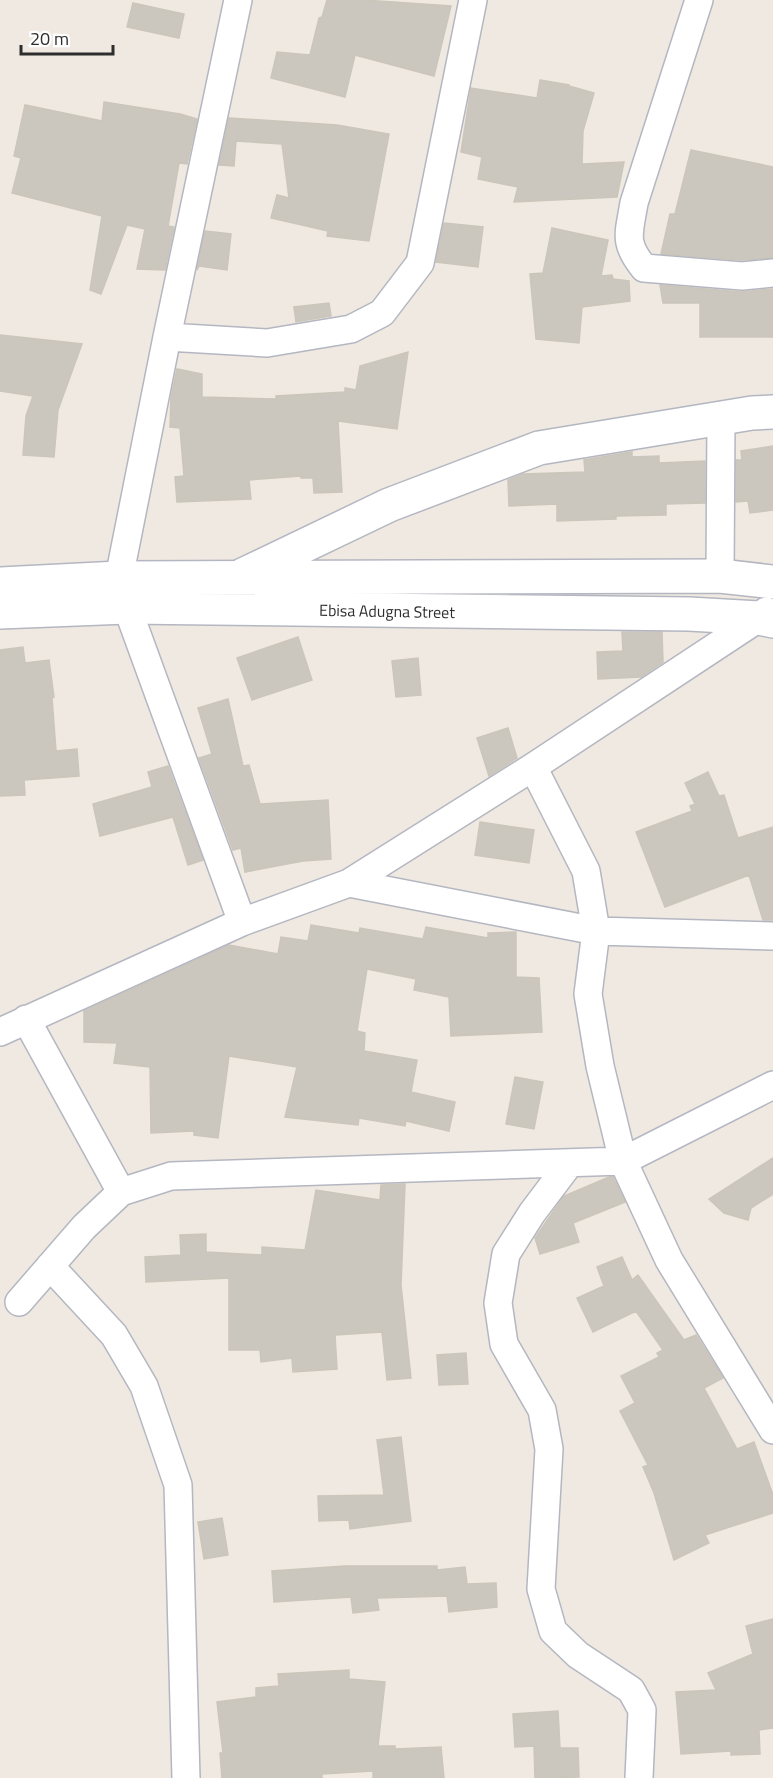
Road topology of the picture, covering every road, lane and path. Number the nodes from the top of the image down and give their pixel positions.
1 (238, 0) edge
2 (473, 0) edge
3 (699, 0) edge
4 (773, 273) edge
5 (167, 337) junction
6 (773, 412) edge
7 (721, 418) junction
8 (720, 576) junction
9 (234, 579) junction
10 (773, 582) edge
11 (0, 584) edge
12 (123, 593) junction
13 (0, 612) edge
14 (768, 614) edge
15 (533, 767) junction
16 (349, 883) junction
17 (242, 922) junction
18 (596, 931) junction
19 (773, 936) edge
20 (26, 1019) junction
21 (0, 1032) edge
22 (773, 1085) edge
23 (623, 1161) junction
24 (569, 1164) junction
25 (121, 1192) junction
26 (50, 1266) junction
27 (19, 1302) dead end
28 (773, 1430) edge
29 (186, 1778) edge
30 (639, 1778) edge

1 - 5 street
2 - 5 street
3 - 4 street
5 - 12 street
6 - 7 main road
7 - 8 street
7 - 9 main road
8 - 9 main road, Ebisa Adugna Street
8 - 10 main road, Ebisa Adugna Street
9 - 12 main road, Ebisa Adugna Street
11 - 12 main road, Ebisa Adugna Street
12 - 13 main road, Ebisa Adugna Street
12 - 14 main road, Ebisa Adugna Street
12 - 17 street
14 - 15 street
15 - 16 street
15 - 18 street
16 - 17 street
16 - 18 street
17 - 20 street
18 - 19 street
18 - 23 street
20 - 21 street
20 - 25 street
22 - 23 street
23 - 24 street
23 - 28 street
24 - 25 street
24 - 30 street
25 - 26 street
26 - 27 street
26 - 29 street

